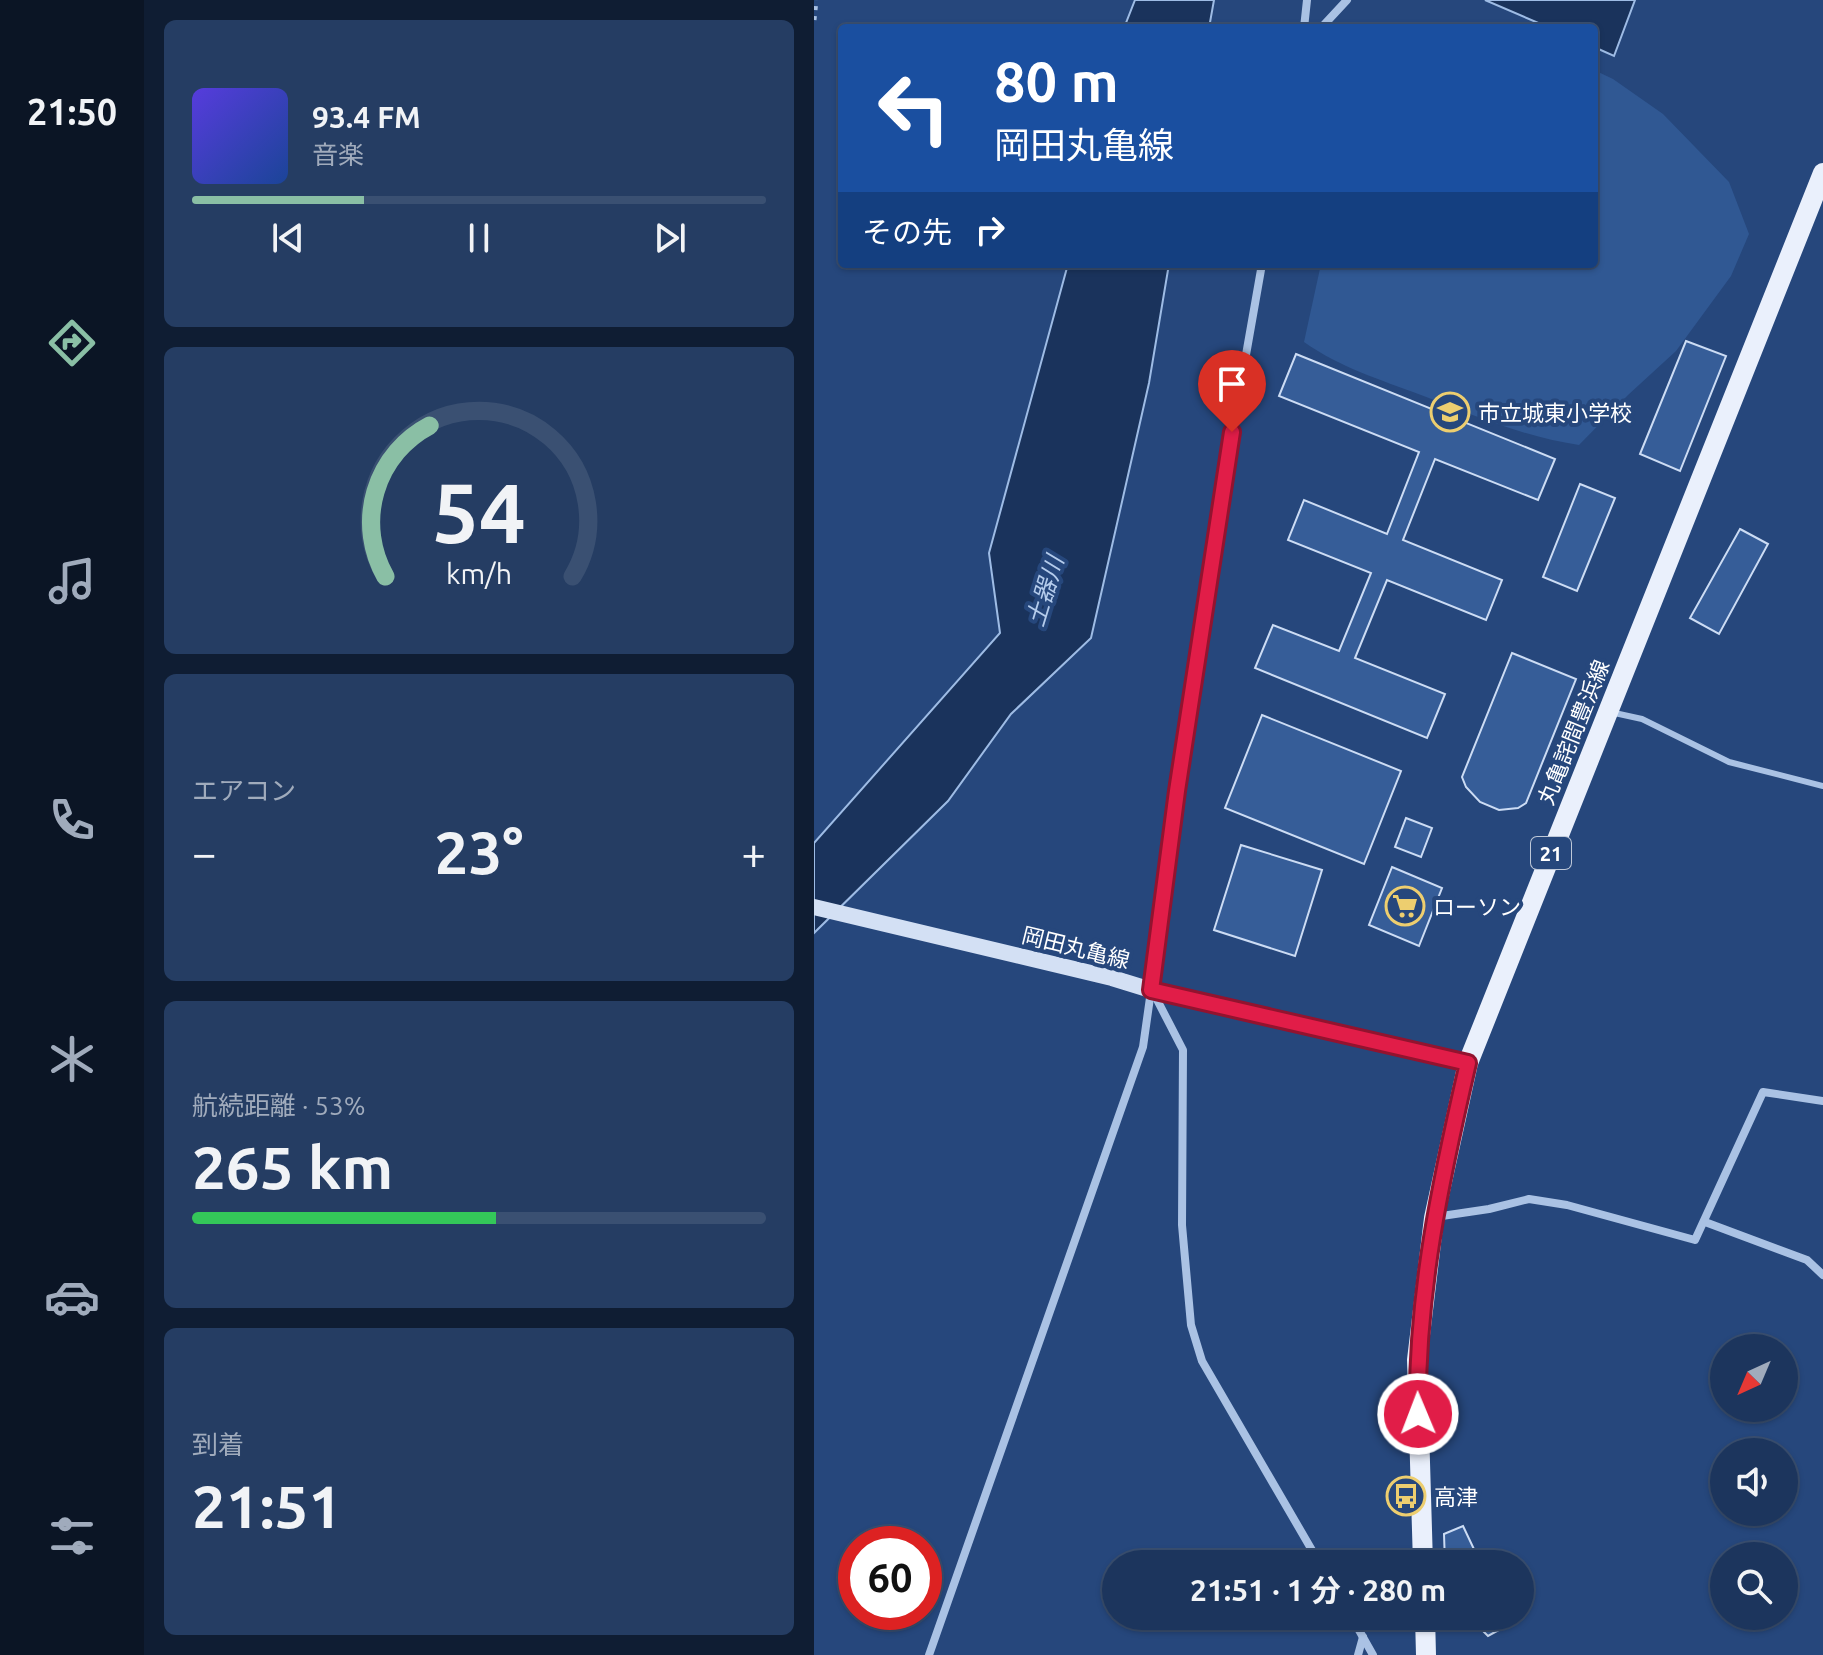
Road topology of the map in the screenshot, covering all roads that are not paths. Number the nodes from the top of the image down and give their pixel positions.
1 (1307, 0) edge
2 (1347, 0) edge
3 (1304, 24) edge
4 (1325, 24) edge
5 (1823, 173) edge
6 (1261, 268) edge
7 (1607, 711) junction
8 (1823, 786) edge
9 (814, 907) edge
10 (1151, 990) junction
11 (1468, 1063) junction
12 (1823, 1101) edge
13 (1434, 1218) junction
14 (1705, 1222) junction
15 (1823, 1275) edge
16 (1312, 1550) edge
17 (1423, 1550) edge
18 (1359, 1630) edge
19 (1425, 1630) edge
20 (1363, 1637) junction
21 (929, 1655) edge
22 (1358, 1655) edge
23 (1373, 1655) edge
24 (1426, 1655) edge

1 - 3 street
2 - 4 street
5 - 7 main road, 丸亀詫間豊浜線 / 21
6 - 10 street
7 - 8 lane
7 - 11 main road, 丸亀詫間豊浜線 / 21
9 - 10 main road, 岡田丸亀線
10 - 11 main road, 岡田丸亀線
10 - 16 street
10 - 21 street
11 - 13 main road, 丸亀詫間豊浜線 / 21
12 - 14 street
13 - 14 street
13 - 17 main road, 丸亀詫間豊浜線 / 21
14 - 15 street
18 - 20 street
19 - 24 main road
20 - 22 street
20 - 23 street

